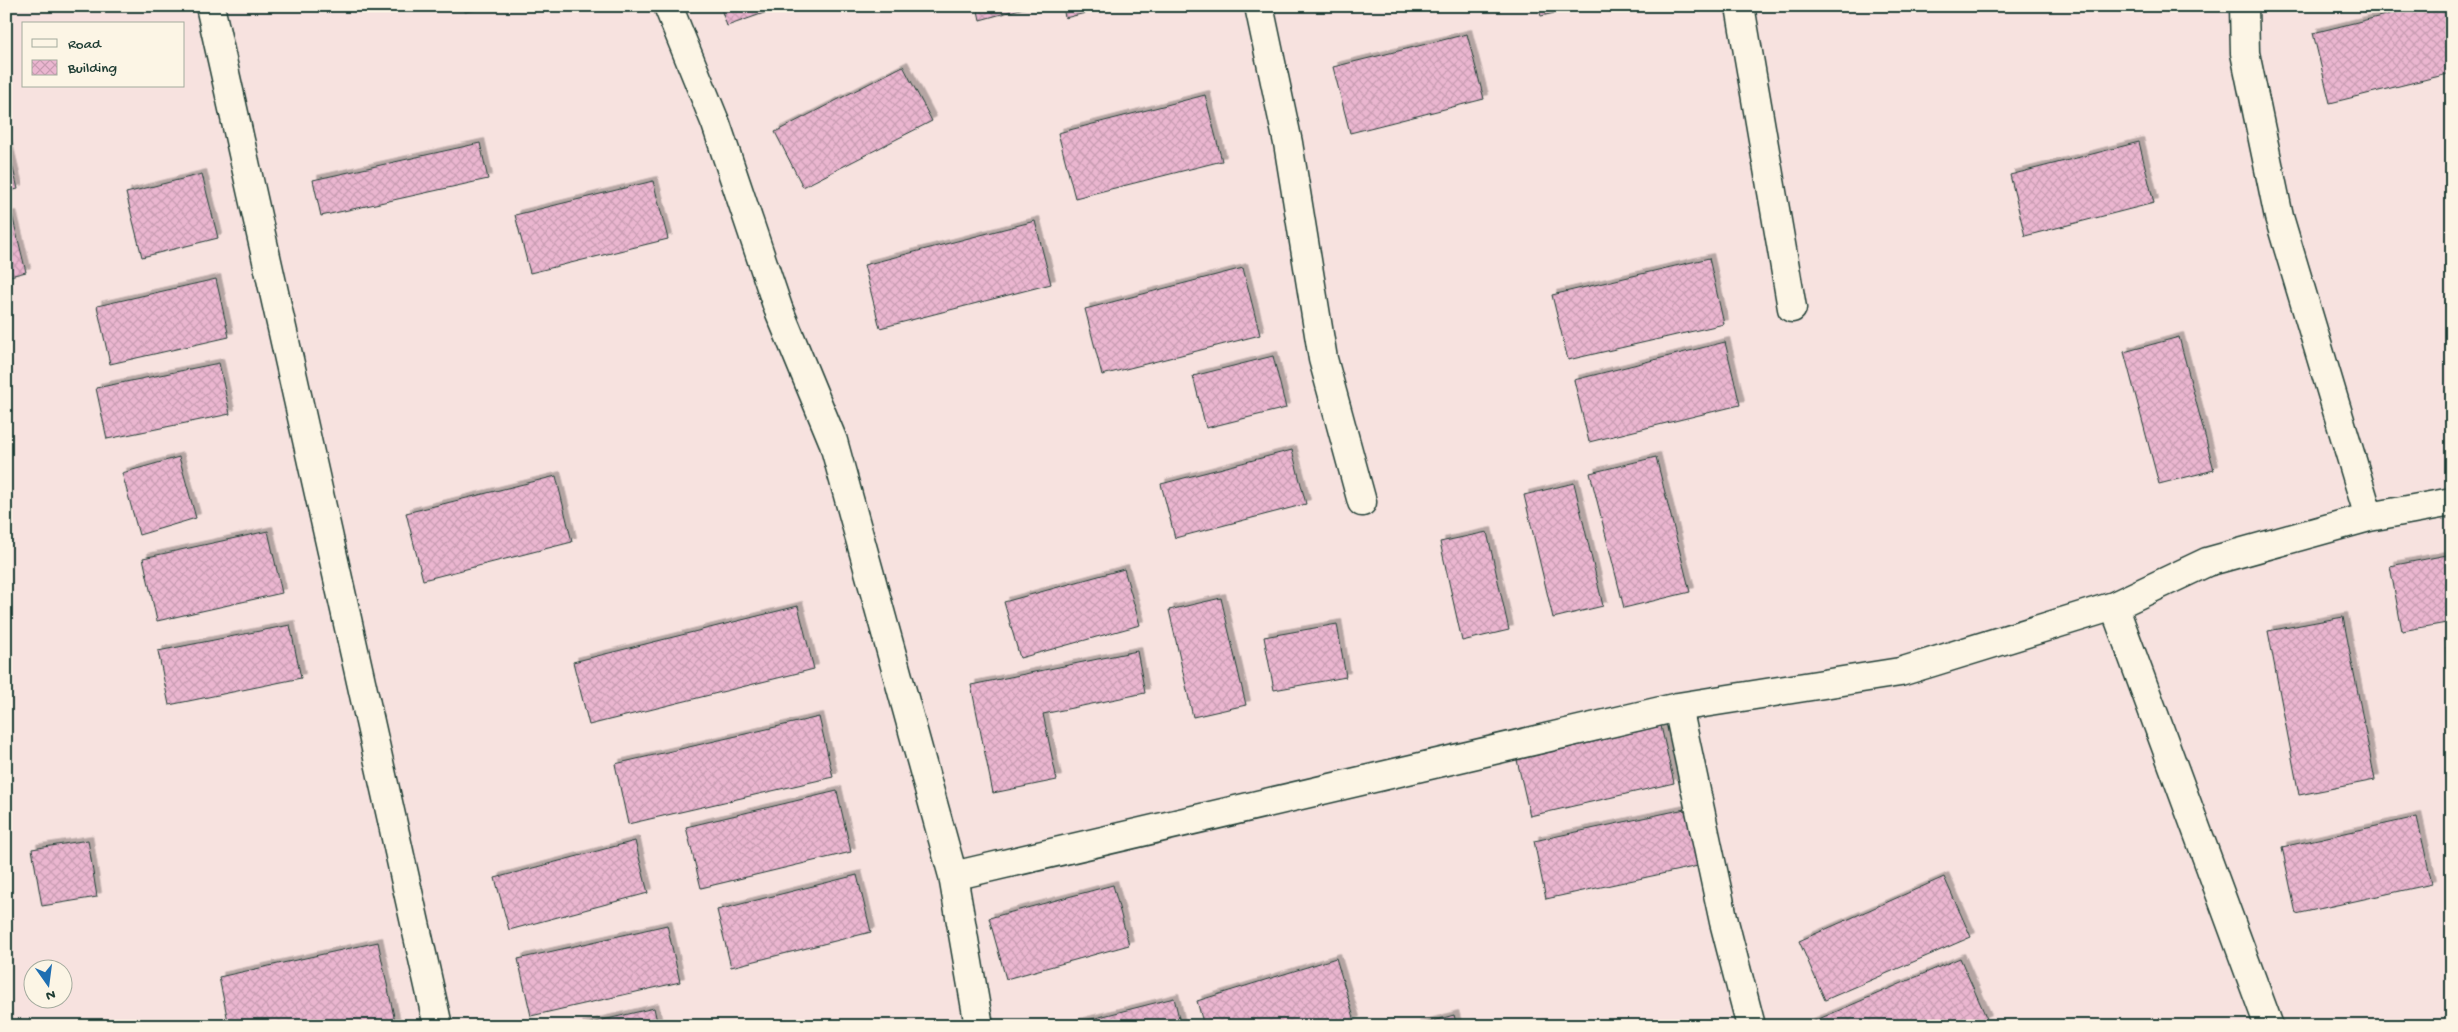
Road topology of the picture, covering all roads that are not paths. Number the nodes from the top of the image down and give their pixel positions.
1 (210, 6) edge
2 (668, 6) edge
3 (1259, 6) edge
4 (1740, 6) edge
5 (2244, 6) edge
6 (1792, 308) dead end
7 (1362, 502) dead end
8 (2452, 502) edge
9 (2369, 517) junction
10 (2114, 606) junction
11 (1678, 707) junction
12 (953, 876) junction
13 (438, 1026) edge
14 (978, 1026) edge
15 (1751, 1026) edge
16 (2269, 1026) edge

1 - 13 street
2 - 12 street
3 - 7 street
4 - 6 street
5 - 9 street
8 - 9 street
9 - 10 street
10 - 11 street
10 - 16 street
11 - 12 street
11 - 15 street
12 - 14 street

